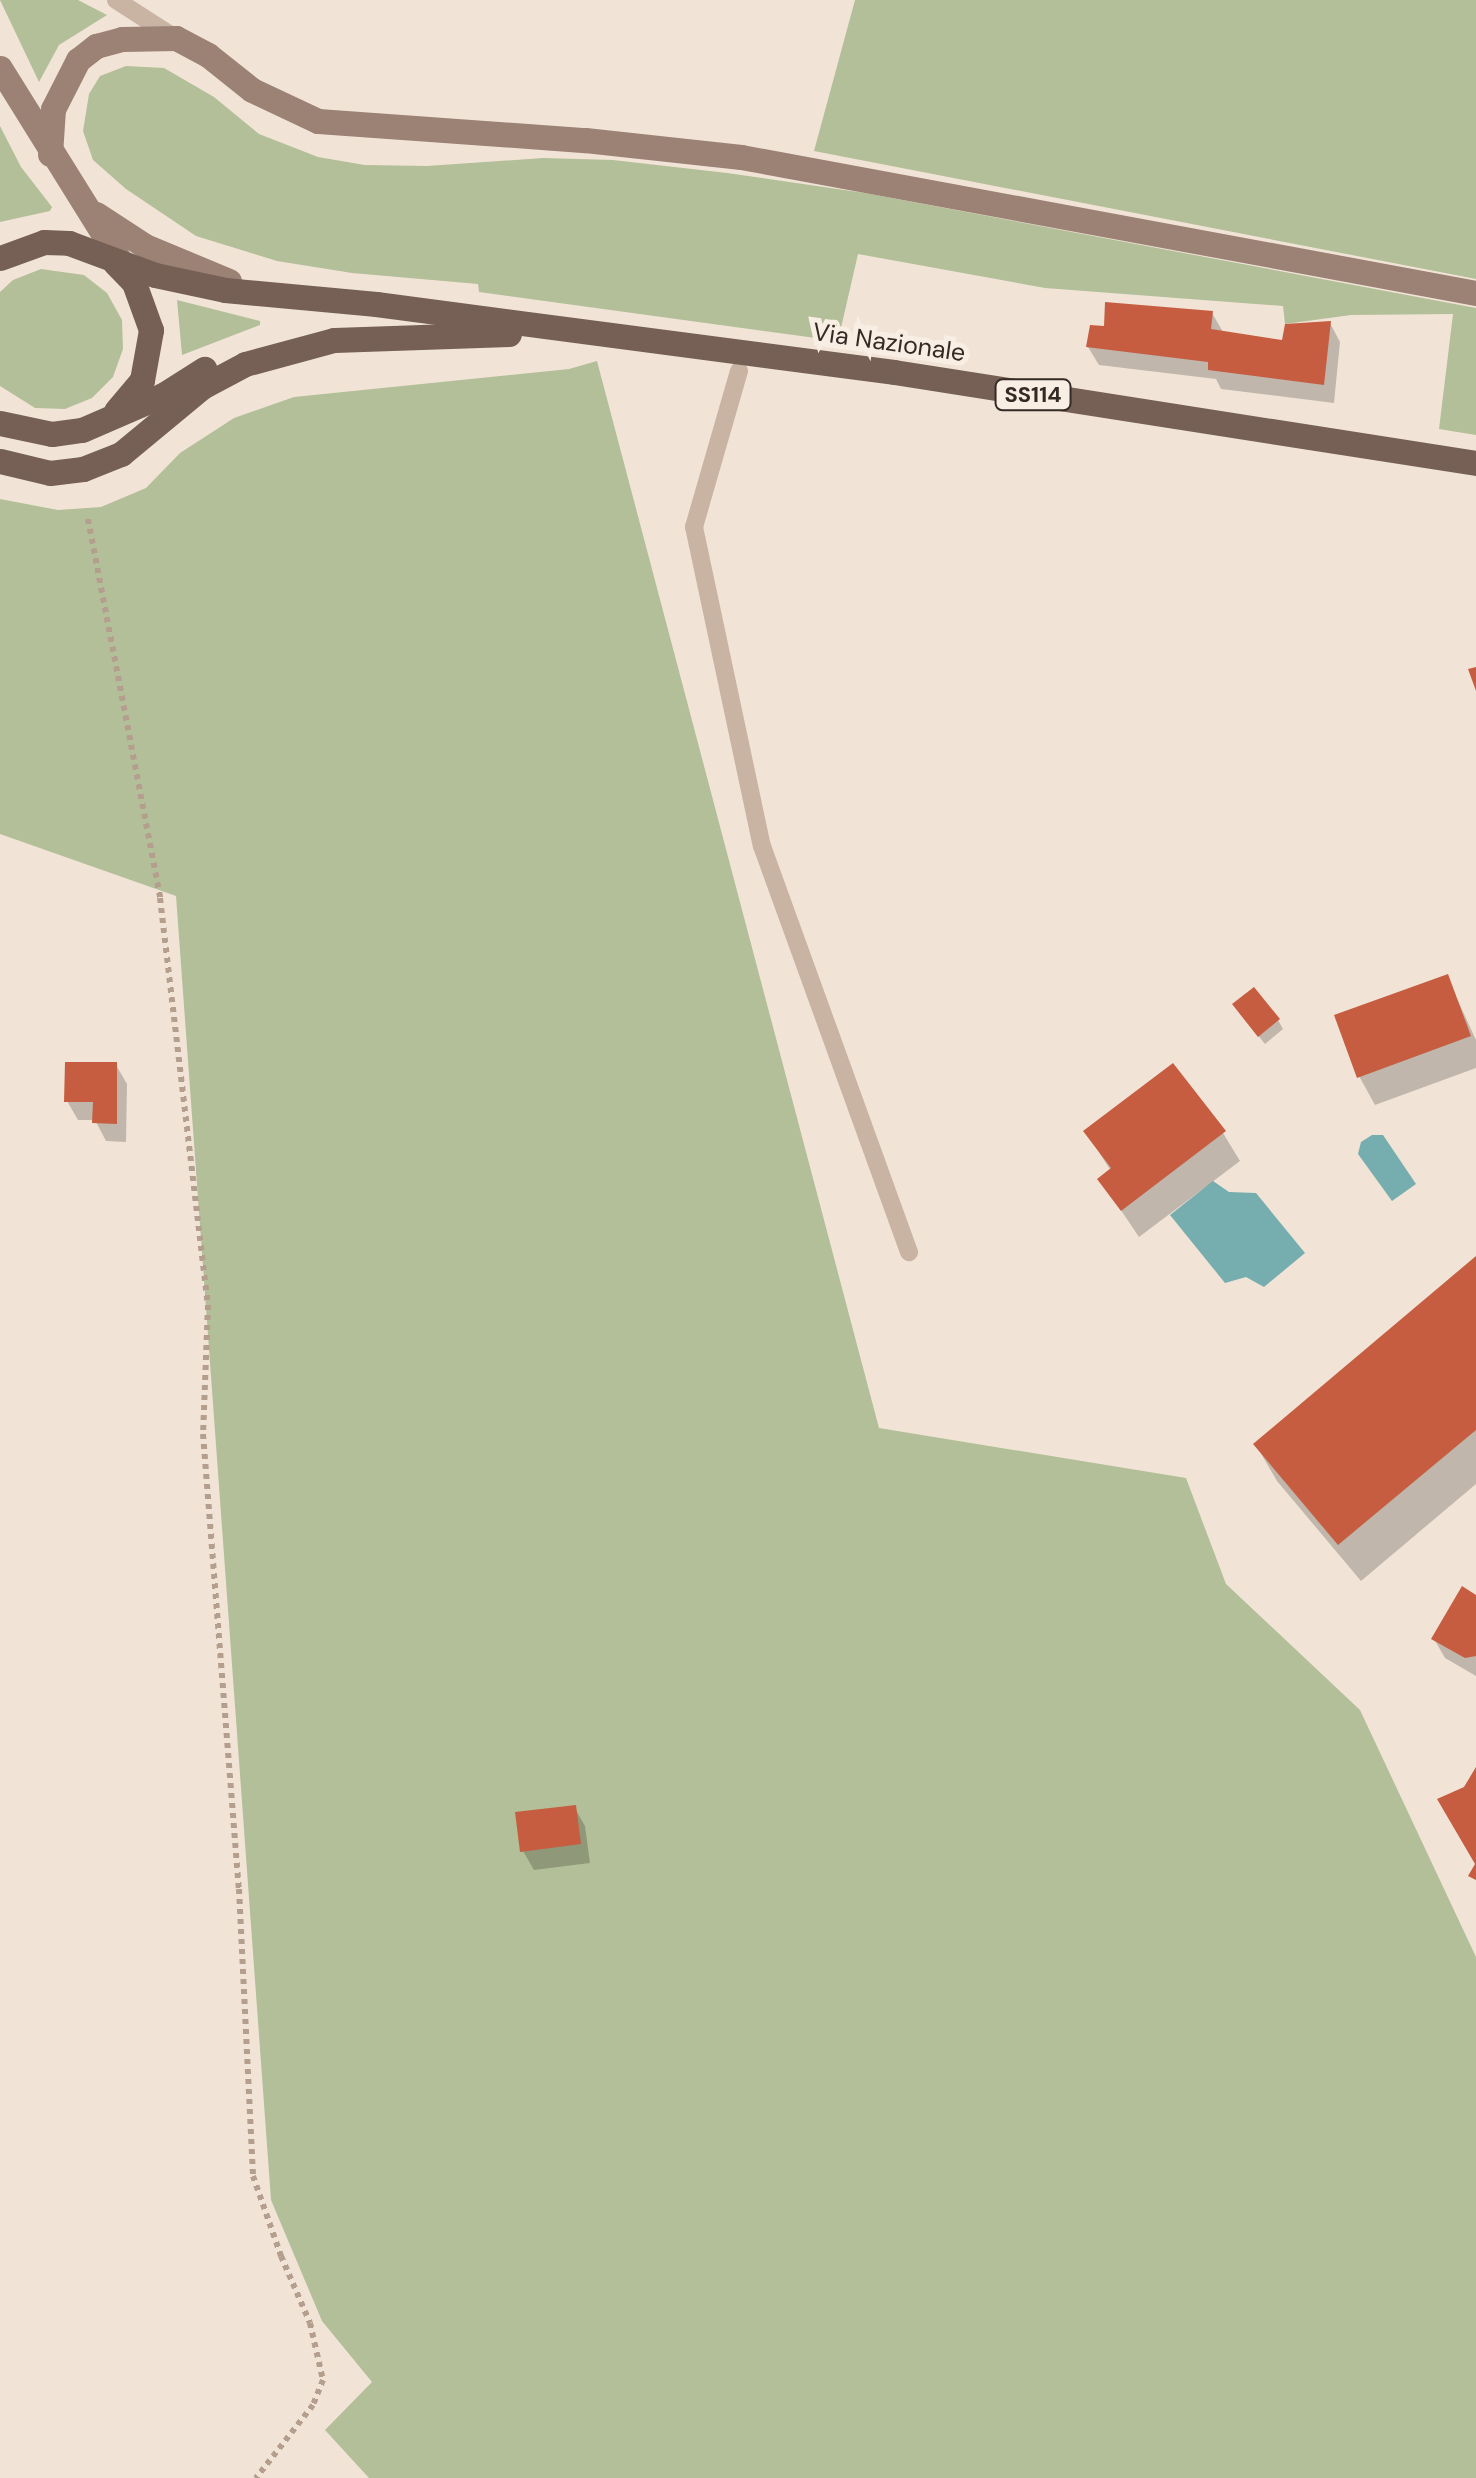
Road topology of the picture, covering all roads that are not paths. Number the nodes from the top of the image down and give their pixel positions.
1 (116, 0) edge
2 (176, 38) junction
3 (0, 68) edge
4 (50, 154) junction
5 (88, 208) junction
6 (93, 250) junction
7 (0, 258) edge
8 (119, 260) junction
9 (134, 283) junction
10 (1476, 293) edge
11 (274, 296) junction
12 (590, 332) junction
13 (334, 340) junction
14 (739, 371) dead end
15 (109, 418) junction
16 (8, 423) edge
17 (0, 461) edge
18 (1476, 463) edge
19 (909, 1252) dead end

1 - 2 lane
2 - 4 street
2 - 10 street
3 - 4 street
4 - 5 street
5 - 8 street
5 - 11 street
6 - 7 main road
6 - 8 main road
6 - 9 main road
8 - 9 street
8 - 11 main road
9 - 15 main road
11 - 12 main road
12 - 13 main road
12 - 18 main road, Via Nazionale / SS114
13 - 15 main road
13 - 17 main road
14 - 19 lane
15 - 16 main road

